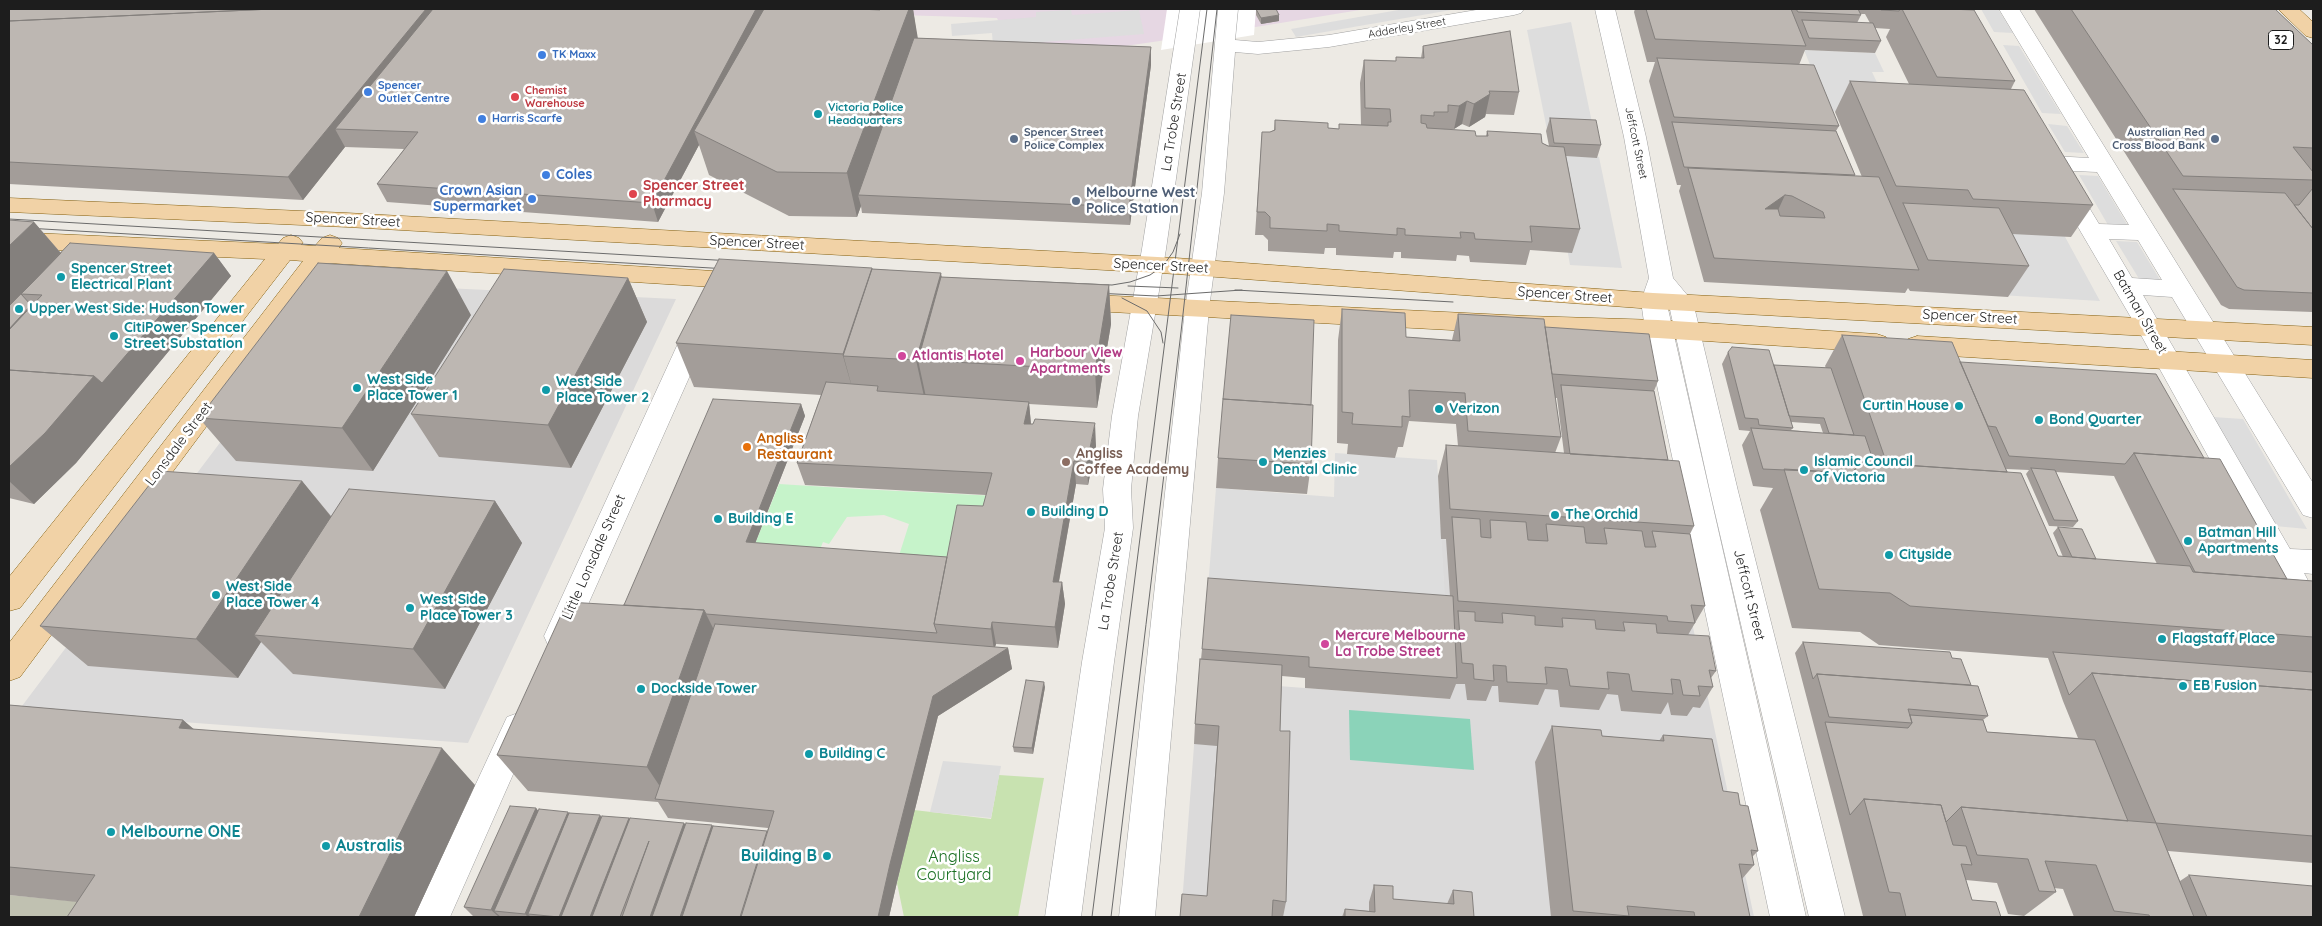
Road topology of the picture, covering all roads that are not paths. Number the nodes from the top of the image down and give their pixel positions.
1 (1190, 9) edge
2 (1228, 9) edge
3 (1514, 9) edge
4 (1604, 9) edge
5 (2009, 9) edge
6 (2288, 9) edge
7 (2313, 32) edge
8 (1226, 42) junction
9 (1329, 42) junction
10 (1224, 70) junction
11 (2105, 166) junction
12 (9, 205) edge
13 (311, 218) junction
14 (347, 220) junction
15 (2092, 230) junction
16 (2145, 233) junction
17 (9, 240) edge
18 (736, 242) junction
19 (283, 252) junction
20 (321, 254) junction
21 (1151, 265) junction
22 (1204, 268) junction
23 (720, 279) junction
24 (764, 282) edge
25 (2125, 286) junction
26 (2180, 289) junction
27 (1046, 300) edge
28 (1144, 306) junction
29 (1668, 308) junction
30 (1197, 309) junction
31 (2030, 320) junction
32 (2149, 326) junction
33 (2204, 330) junction
34 (2313, 336) edge
35 (2046, 354) junction
36 (2169, 361) junction
37 (2227, 364) junction
38 (190, 367) junction
39 (2313, 369) edge
40 (236, 370) junction
41 (2313, 507) edge
42 (2281, 560) junction
43 (2313, 562) edge
44 (9, 600) edge
45 (57, 603) junction
46 (2313, 617) edge
47 (546, 664) edge
48 (9, 667) edge
49 (530, 699) edge
50 (432, 917) edge
51 (1063, 917) edge
52 (1136, 917) edge
53 (1788, 917) edge
54 (1827, 917) edge

1 - 21 street, La Trobe Street
2 - 8 street
3 - 9 street, Adderley Street
4 - 29 street, Jeffcott Street
5 - 11 street
6 - 7 main road, 32
8 - 9 street, Adderley Street
8 - 10 street
9 - 10 street, Adderley Street
10 - 22 street
11 - 15 street, Batman Street
11 - 16 street
12 - 13 main road, Spencer Street
13 - 14 main road, Spencer Street
13 - 19 main road
14 - 18 main road, Spencer Street
14 - 20 main road, Lonsdale Street
15 - 16 street
15 - 25 street, Batman Street
16 - 26 street
17 - 19 main road
18 - 21 main road, Spencer Street
18 - 23 main road
19 - 20 main road
19 - 38 main road
20 - 23 main road
20 - 40 main road, Lonsdale Street
21 - 22 main road, Spencer Street
21 - 28 street, La Trobe Street
22 - 29 main road, Spencer Street
22 - 30 street
23 - 24 main road
23 - 47 street, Little Lonsdale Street
25 - 26 street
25 - 32 street, Batman Street
26 - 33 street
27 - 28 main road, Spencer Street
28 - 30 main road, Spencer Street
28 - 51 street, La Trobe Street
29 - 30 main road, Spencer Street
29 - 31 main road, Spencer Street
29 - 35 main road, Spencer Street
29 - 53 street, Jeffcott Street
29 - 54 street, Jeffcott Street
30 - 52 street
31 - 32 main road, Spencer Street
31 - 35 main road
32 - 33 main road, Spencer Street
32 - 36 street, Batman Street
33 - 34 main road, Spencer Street
33 - 37 street
35 - 36 main road, Spencer Street
36 - 37 main road, Spencer Street
36 - 42 street, Batman Street
37 - 39 main road, Spencer Street
37 - 41 street
38 - 40 main road
38 - 44 main road
40 - 45 main road, Lonsdale Street
42 - 43 street
42 - 46 street, Batman Street
44 - 45 main road
45 - 48 main road, Lonsdale Street
49 - 50 street

